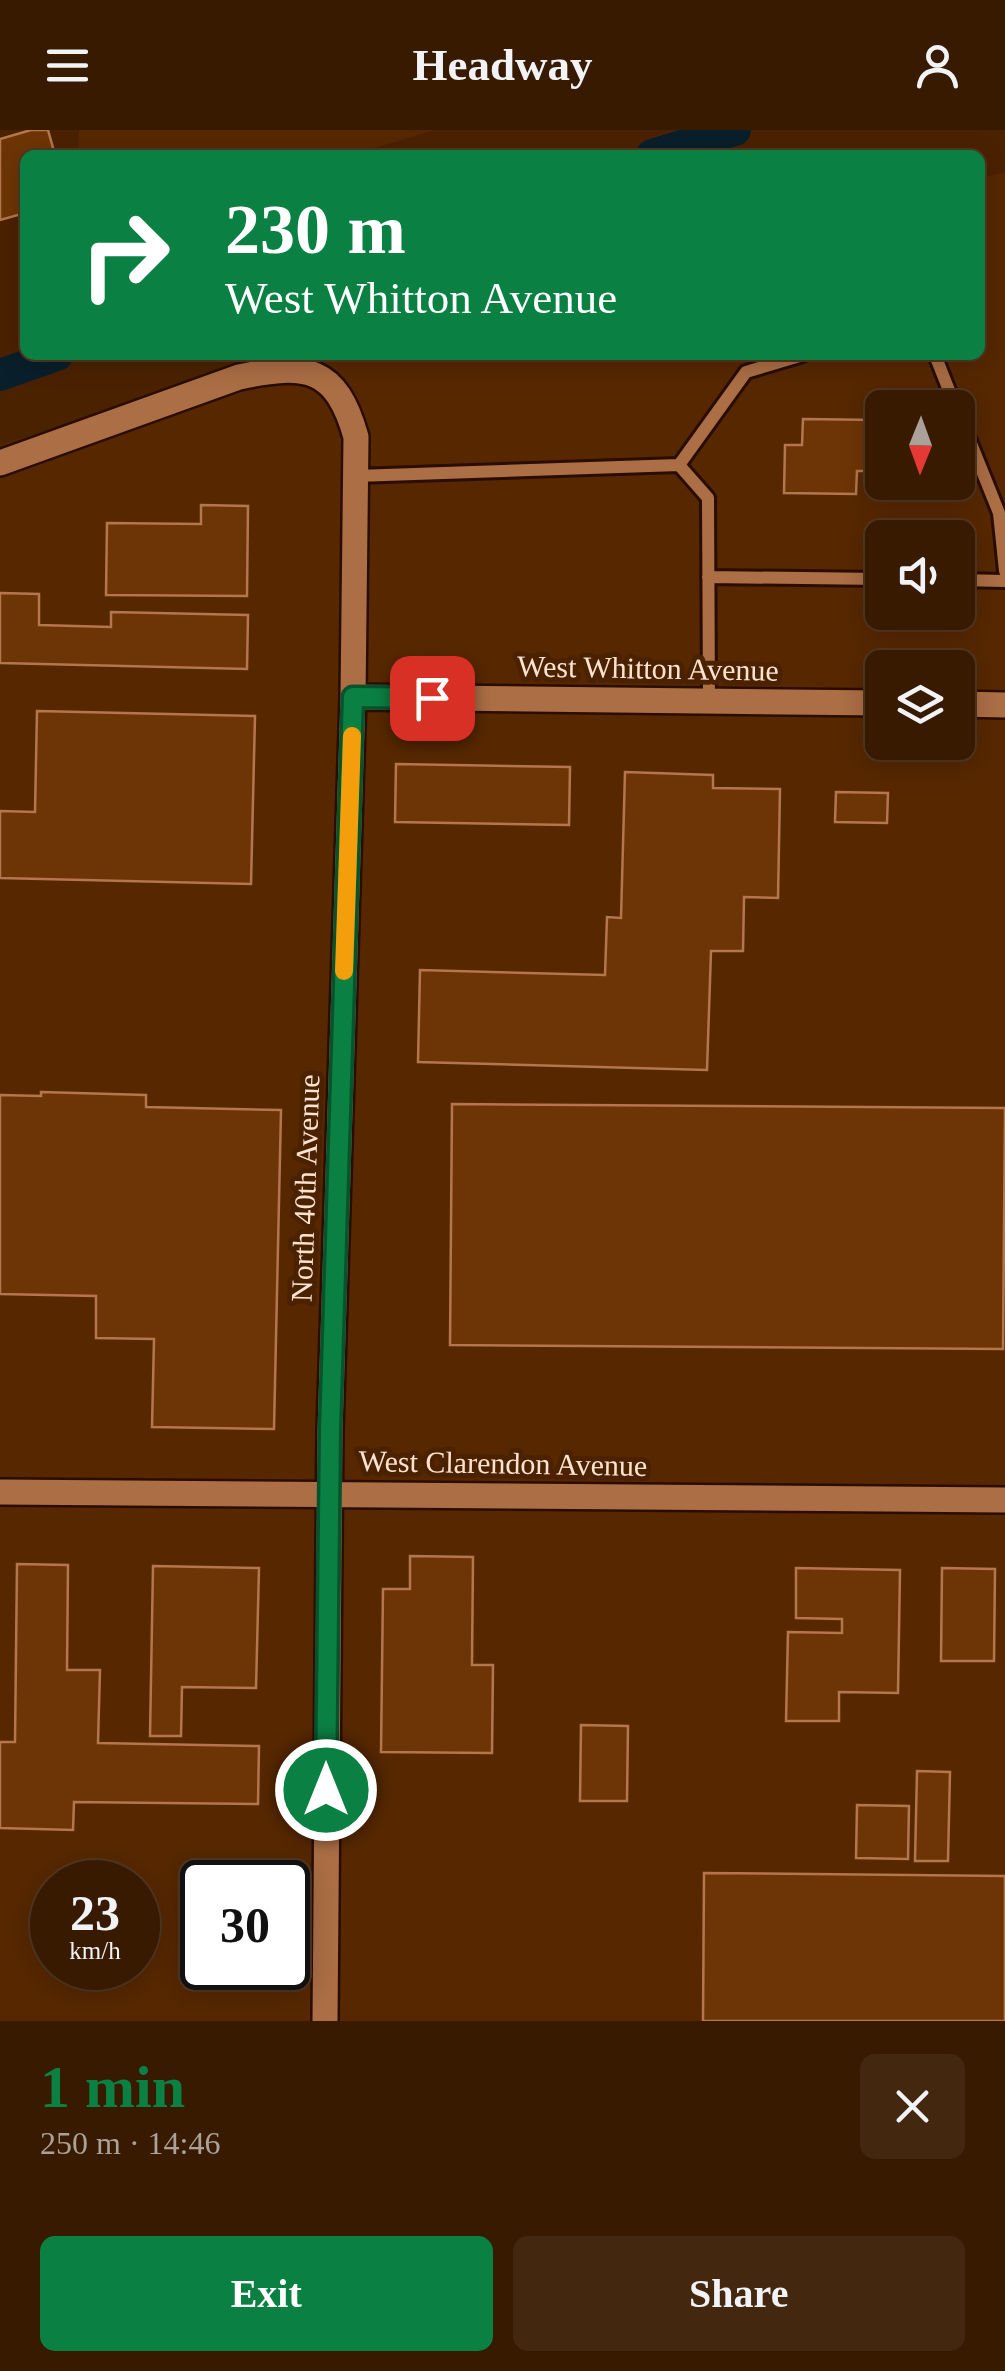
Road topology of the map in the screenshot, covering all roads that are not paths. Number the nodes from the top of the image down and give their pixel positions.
1 (786, 360) edge
2 (937, 360) edge
3 (949, 390) edge
4 (975, 455) edge
5 (0, 463) edge
6 (679, 465) junction
7 (356, 476) junction
8 (1005, 571) edge
9 (708, 577) junction
10 (865, 580) edge
11 (975, 580) edge
12 (1005, 581) edge
13 (353, 697) junction
14 (709, 701) junction
15 (865, 703) edge
16 (975, 704) edge
17 (1005, 704) edge
18 (0, 1492) edge
19 (329, 1494) junction
20 (1005, 1500) edge
21 (325, 2021) edge

1 - 6 lane
2 - 3 lane
4 - 8 lane
5 - 7 street, North 40th Avenue
6 - 7 lane
6 - 9 lane
7 - 13 street, North 40th Avenue
9 - 10 lane
9 - 14 lane
11 - 12 lane
13 - 14 street, West Whitton Avenue
13 - 19 street, North 40th Avenue
14 - 15 street, West Whitton Avenue
16 - 17 street
18 - 19 street, West Clarendon Avenue
19 - 20 street, West Clarendon Avenue
19 - 21 street, North 40th Avenue

